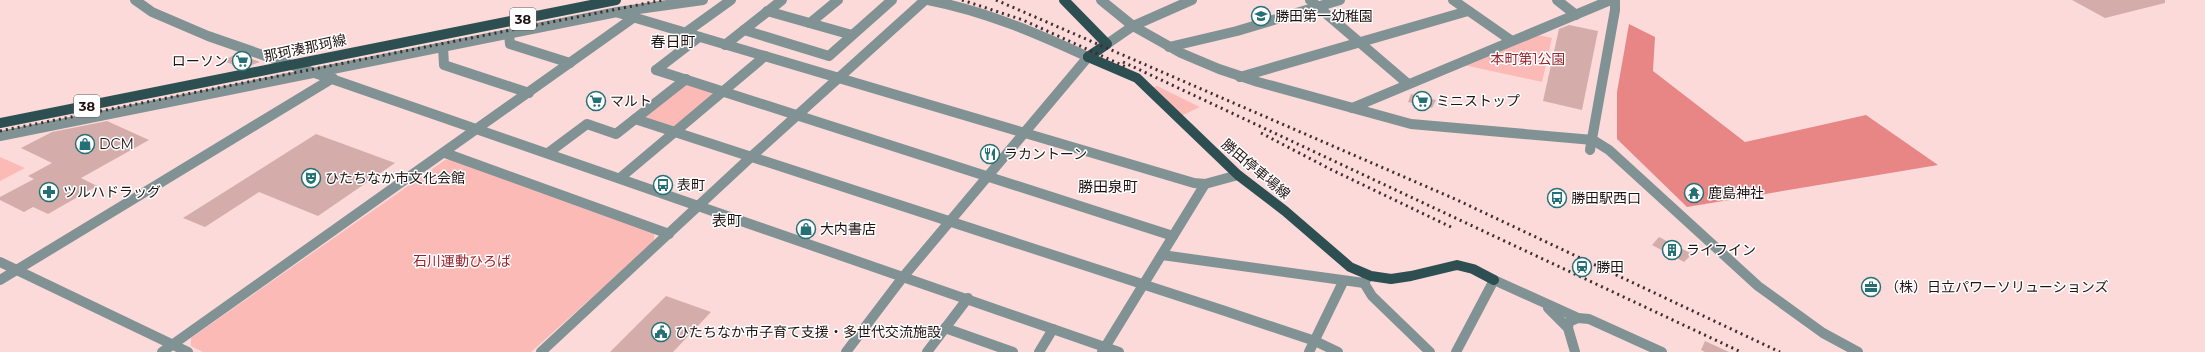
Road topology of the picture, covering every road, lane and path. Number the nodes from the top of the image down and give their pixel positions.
1 (135, 0) edge
2 (616, 0) edge
3 (702, 0) edge
4 (731, 0) edge
5 (782, 0) edge
6 (838, 0) edge
7 (892, 0) edge
8 (925, 0) edge
9 (928, 0) edge
10 (1064, 0) edge
11 (1100, 0) edge
12 (1192, 0) edge
13 (1310, 0) edge
14 (1340, 0) edge
15 (1453, 0) edge
16 (1557, 0) edge
17 (1611, 0) edge
18 (1615, 0) edge
19 (594, 5) junction
20 (1317, 6) junction
21 (768, 11) junction
22 (1468, 11) junction
23 (617, 12) junction
24 (1576, 15) junction
25 (633, 18) junction
26 (810, 23) junction
27 (1133, 26) junction
28 (744, 30) junction
29 (685, 33) junction
30 (509, 34) junction
31 (852, 35) junction
32 (699, 37) junction
33 (1512, 41) junction
34 (1360, 42) junction
35 (1107, 44) junction
36 (725, 45) junction
37 (443, 47) junction
38 (1169, 47) junction
39 (765, 56) junction
40 (1088, 57) junction
41 (570, 63) junction
42 (292, 65) junction
43 (316, 73) junction
44 (1240, 77) junction
45 (333, 78) junction
46 (838, 78) junction
47 (686, 79) junction
48 (1407, 83) junction
49 (724, 92) junction
50 (529, 93) junction
51 (1352, 108) junction
52 (797, 116) junction
53 (635, 119) junction
54 (0, 123) edge
55 (478, 129) junction
56 (676, 132) junction
57 (1024, 133) junction
58 (0, 136) edge
59 (1592, 145) junction
60 (445, 153) junction
61 (548, 153) junction
62 (752, 156) junction
63 (1238, 175) junction
64 (988, 176) junction
65 (620, 178) junction
66 (1205, 184) junction
67 (698, 205) junction
68 (950, 222) junction
69 (669, 234) junction
70 (1173, 236) junction
71 (1162, 255) junction
72 (0, 262) edge
73 (18, 270) junction
74 (903, 277) junction
75 (0, 280) edge
76 (1366, 280) junction
77 (1494, 280) junction
78 (1343, 282) junction
79 (1144, 284) junction
80 (968, 298) junction
81 (1538, 301) junction
82 (1576, 318) junction
83 (945, 328) junction
84 (1568, 328) junction
85 (1053, 329) junction
86 (1315, 341) junction
87 (173, 345) junction
88 (1103, 350) edge
89 (162, 352) edge
90 (188, 352) edge
91 (541, 352) edge
92 (846, 352) edge
93 (927, 352) edge
94 (1013, 352) edge
95 (1039, 352) edge
96 (1119, 352) edge
97 (1309, 352) edge
98 (1338, 352) edge
99 (1430, 352) edge
100 (1456, 352) edge
101 (1575, 352) edge
102 (1662, 352) edge
103 (1858, 352) edge

1 - 42 street
2 - 19 main road, 那珂湊那珂線 / 38
3 - 23 street
4 - 29 street
5 - 21 street
6 - 26 street
7 - 31 street
8 - 46 street
9 - 40 street
10 - 35 main road
11 - 27 street
12 - 27 street
13 - 20 street
14 - 20 street
15 - 22 street
16 - 24 street
17 - 24 street
18 - 59 street
19 - 23 street
19 - 42 main road, 那珂湊那珂線 / 38
20 - 34 street
20 - 38 street
21 - 26 street
21 - 28 street
22 - 33 street
22 - 34 street
23 - 25 street
23 - 30 street
24 - 33 street
25 - 29 street
25 - 41 street
26 - 31 street
27 - 35 street
27 - 38 street
28 - 31 street
28 - 36 street
29 - 32 street
30 - 37 street
30 - 41 street
32 - 36 street
32 - 47 street
33 - 48 street
34 - 44 street
34 - 48 street
35 - 40 main road
36 - 39 street
37 - 43 street
37 - 50 street
38 - 44 street
39 - 46 street
39 - 49 street
40 - 57 street
40 - 63 main road, 勝田停車場線
41 - 50 street
42 - 43 street
42 - 54 main road, 那珂湊那珂線 / 38
43 - 45 street
43 - 58 street
44 - 51 street
45 - 55 street
45 - 73 street
46 - 52 street
46 - 57 street
47 - 49 street
47 - 53 street
48 - 51 street
49 - 52 street
49 - 56 street
50 - 55 street
51 - 59 street
52 - 62 street
52 - 64 street
53 - 56 street
53 - 61 street
55 - 60 street
55 - 61 street
56 - 62 street
56 - 65 street
57 - 64 street
57 - 66 street
59 - 103 street
60 - 69 street
60 - 87 street
61 - 65 street
62 - 67 street
62 - 68 street
63 - 66 street
63 - 76 main road, 勝田停車場線
64 - 68 street
64 - 70 street
65 - 67 street
66 - 70 street
67 - 69 street
67 - 74 street
68 - 74 street
68 - 79 street
69 - 91 street
70 - 71 street
71 - 78 street
71 - 79 street
72 - 73 street
73 - 75 street
73 - 87 street
74 - 80 street
74 - 92 street
76 - 77 main road, 勝田停車場線
76 - 78 street
76 - 99 street
77 - 81 street
77 - 100 street
78 - 86 street
79 - 86 street
79 - 88 street
80 - 83 street
80 - 85 street
81 - 82 street
81 - 84 street
82 - 84 street
82 - 102 street
83 - 93 street
83 - 94 street
84 - 101 street
85 - 88 street
85 - 95 street
86 - 97 street
86 - 98 street
87 - 89 street
87 - 90 street
88 - 96 street

